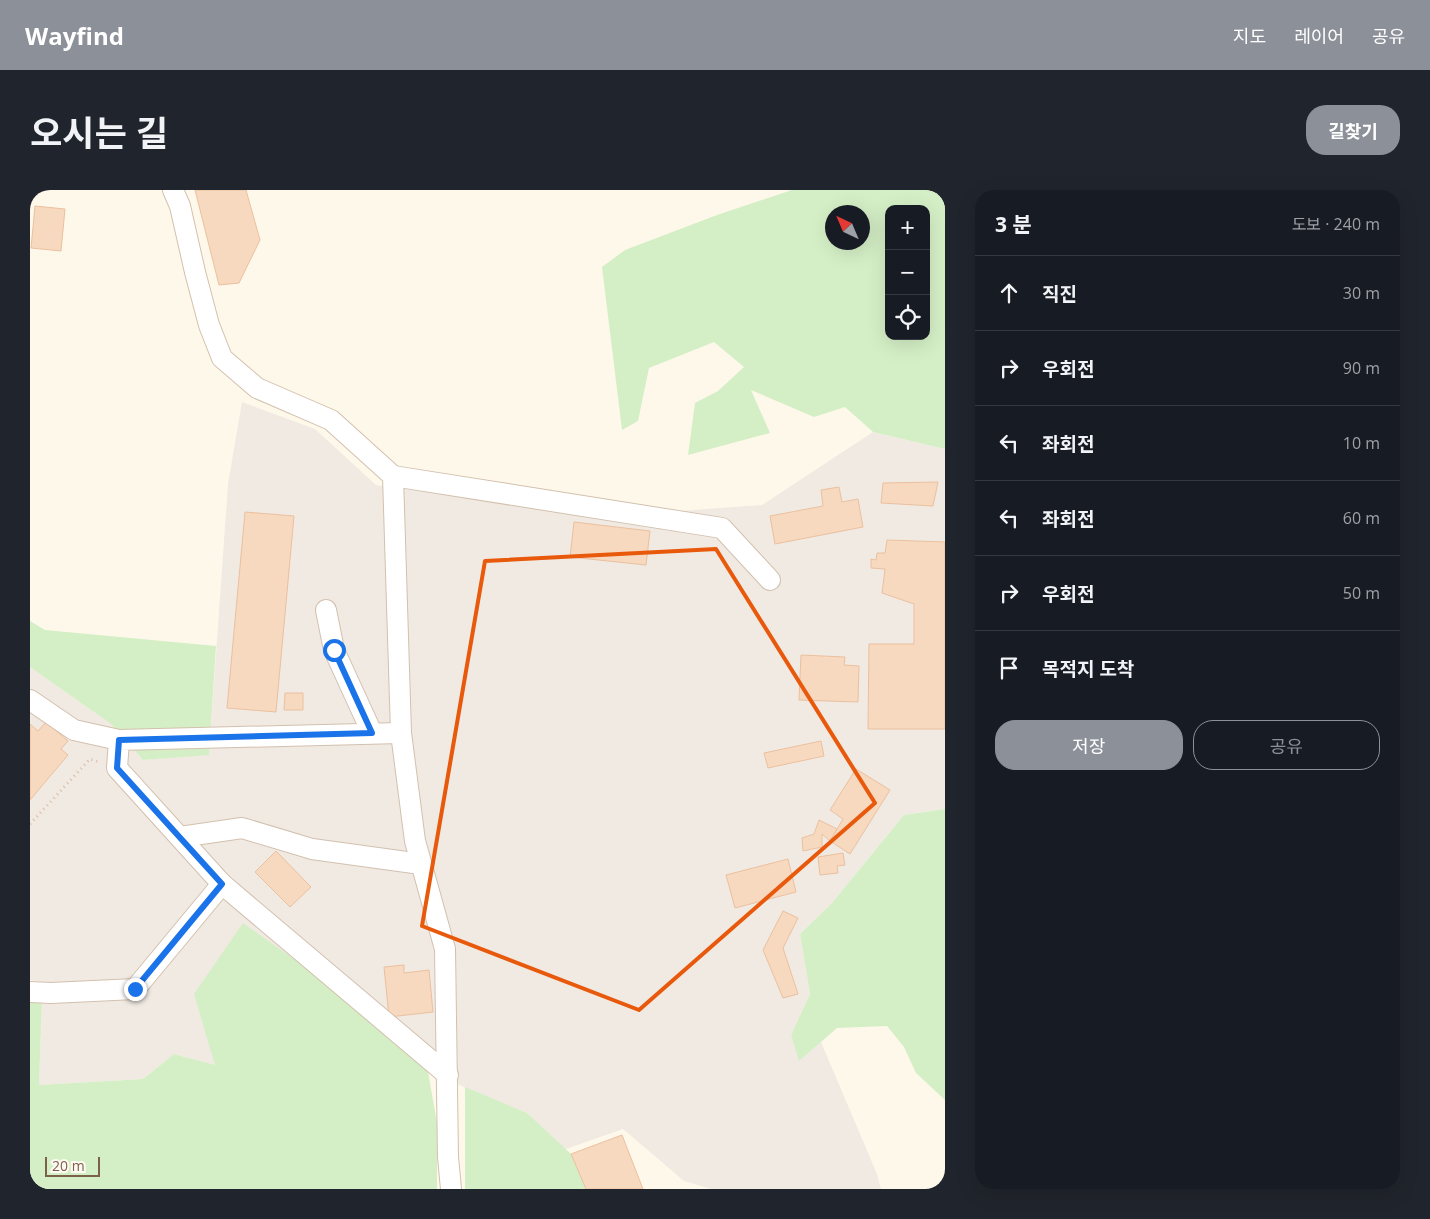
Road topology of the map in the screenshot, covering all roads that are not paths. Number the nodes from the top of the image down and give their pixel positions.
1 (173, 190) edge
2 (393, 476) junction
3 (770, 580) dead end
4 (326, 610) dead end
5 (30, 700) edge
6 (372, 733) junction
7 (401, 733) junction
8 (119, 740) junction
9 (180, 837) junction
10 (421, 864) junction
11 (222, 884) junction
12 (30, 992) edge
13 (448, 1076) junction
14 (451, 1189) edge

1 - 2 street
2 - 3 street
2 - 7 street
4 - 6 street
5 - 8 street
6 - 7 street
6 - 8 street
7 - 10 street
8 - 9 street
9 - 10 street
9 - 11 street
10 - 13 street
11 - 12 street
11 - 13 street
13 - 14 street

